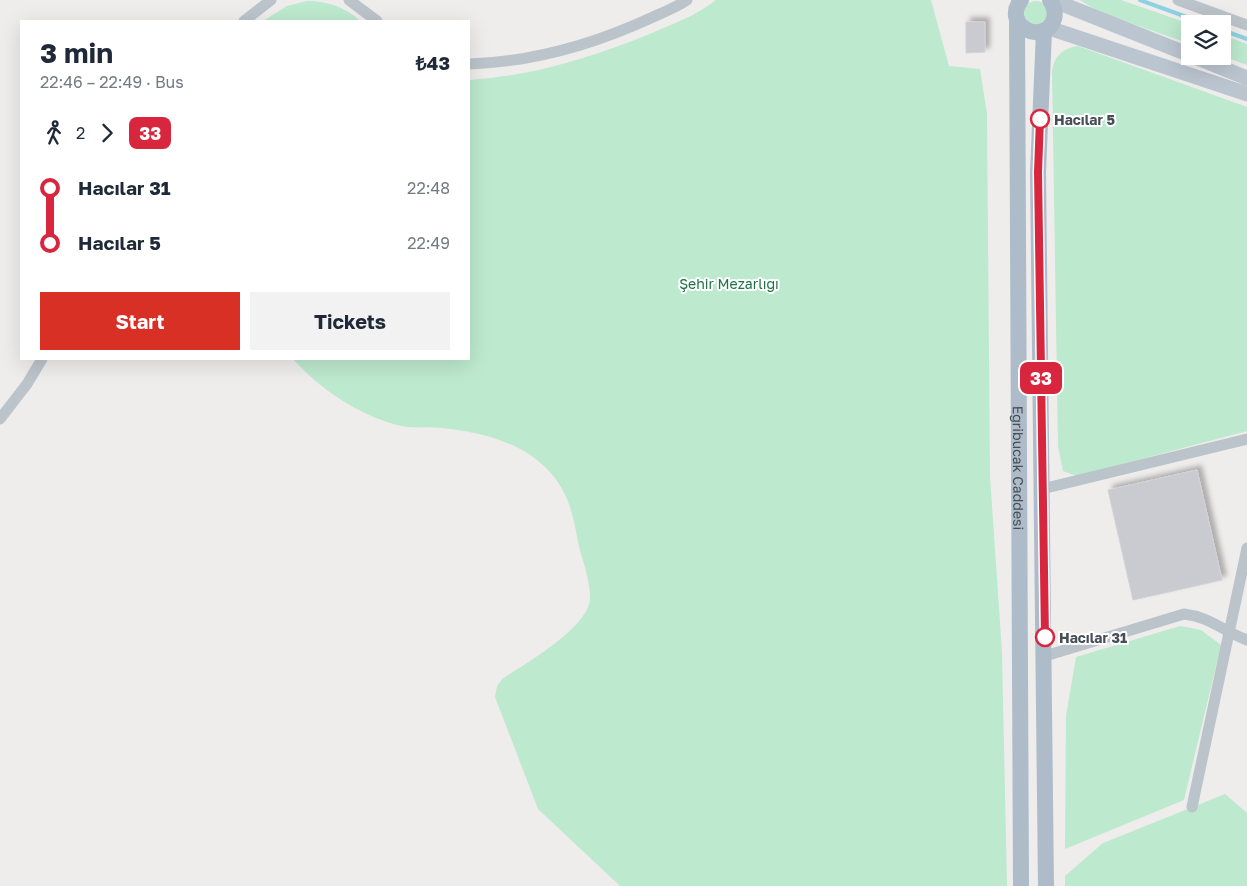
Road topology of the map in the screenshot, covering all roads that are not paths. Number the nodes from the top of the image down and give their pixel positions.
1 (271, 0) edge
2 (349, 0) edge
3 (688, 0) edge
4 (1051, 0) edge
5 (1178, 0) edge
6 (1018, 7) edge
7 (245, 20) edge
8 (376, 20) edge
9 (1247, 25) edge
10 (1046, 29) junction
11 (1181, 52) edge
12 (470, 64) edge
13 (1214, 65) edge
14 (1247, 78) edge
15 (1247, 94) edge
16 (41, 360) edge
17 (0, 419) edge
18 (1247, 439) edge
19 (1042, 489) junction
20 (1247, 548) edge
21 (1229, 633) junction
22 (1247, 640) edge
23 (1045, 656) junction
24 (1192, 807) dead end
25 (1021, 886) edge
26 (1046, 886) edge

1 - 7 street
2 - 8 street
3 - 12 street
4 - 10 main road, Eğribucak Caddesi
4 - 11 main road
5 - 9 street
6 - 10 main road
6 - 25 main road, Eğribucak Caddesi
10 - 15 main road
10 - 19 main road, Eğribucak Caddesi
13 - 14 main road
16 - 17 street
18 - 19 street
19 - 23 main road, Eğribucak Caddesi
20 - 21 street
21 - 22 street
21 - 23 street
21 - 24 street
23 - 26 main road, Eğribucak Caddesi

